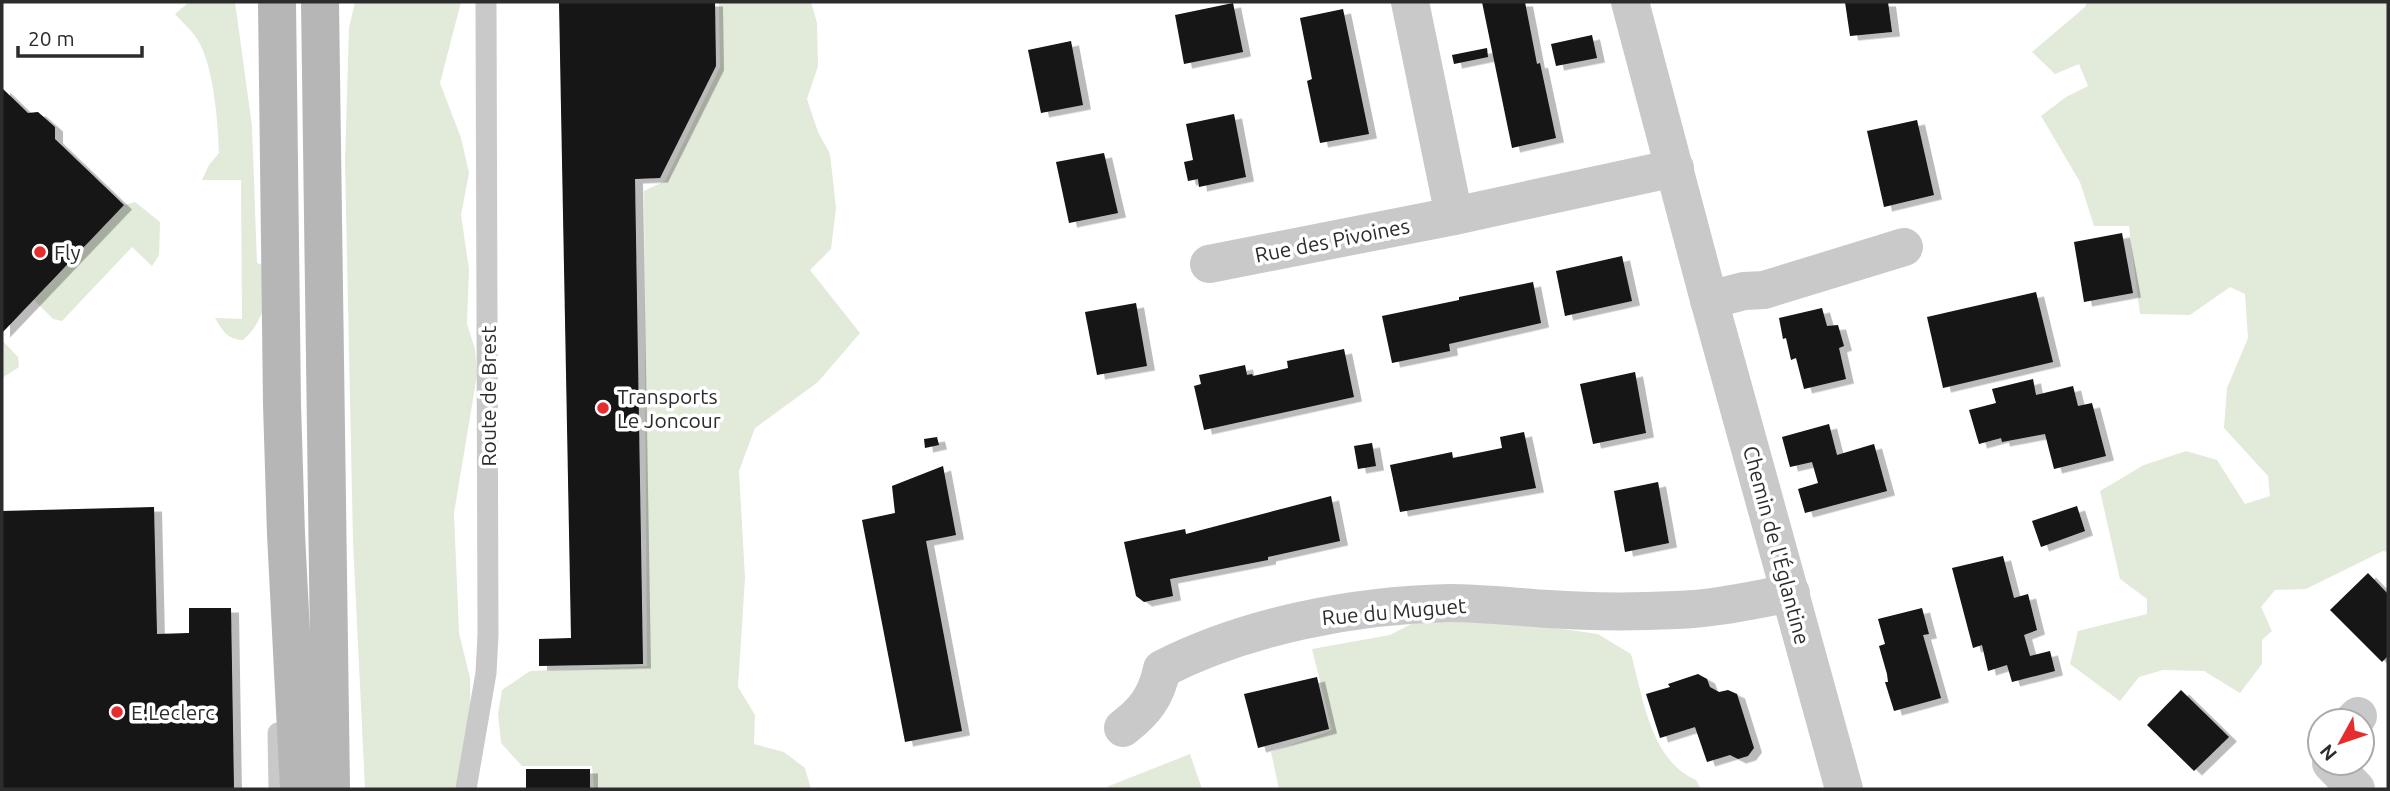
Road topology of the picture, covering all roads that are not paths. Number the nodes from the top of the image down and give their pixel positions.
1 (277, 2) edge
2 (320, 2) edge
3 (486, 2) edge
4 (1410, 2) edge
5 (1630, 2) edge
6 (1675, 168) junction
7 (1454, 216) junction
8 (1904, 247) dead end
9 (1209, 264) dead end
10 (1709, 300) junction
11 (1791, 593) junction
12 (290, 599) junction
13 (1123, 728) dead end
14 (279, 789) edge
15 (299, 789) edge
16 (331, 789) edge
17 (466, 789) edge
18 (1844, 789) edge

1 - 12 main road
2 - 16 main road
3 - 17 lane, Route de Brest
4 - 7 street
5 - 6 street, Chemin de l'Églantine
6 - 7 street, Rue des Pivoines
6 - 10 street, Chemin de l'Églantine
7 - 9 street, Rue des Pivoines
8 - 10 street
10 - 11 street, Chemin de l'Églantine
11 - 13 street, Rue du Muguet
11 - 18 street, Chemin de l'Églantine
12 - 14 lane
12 - 15 main road

